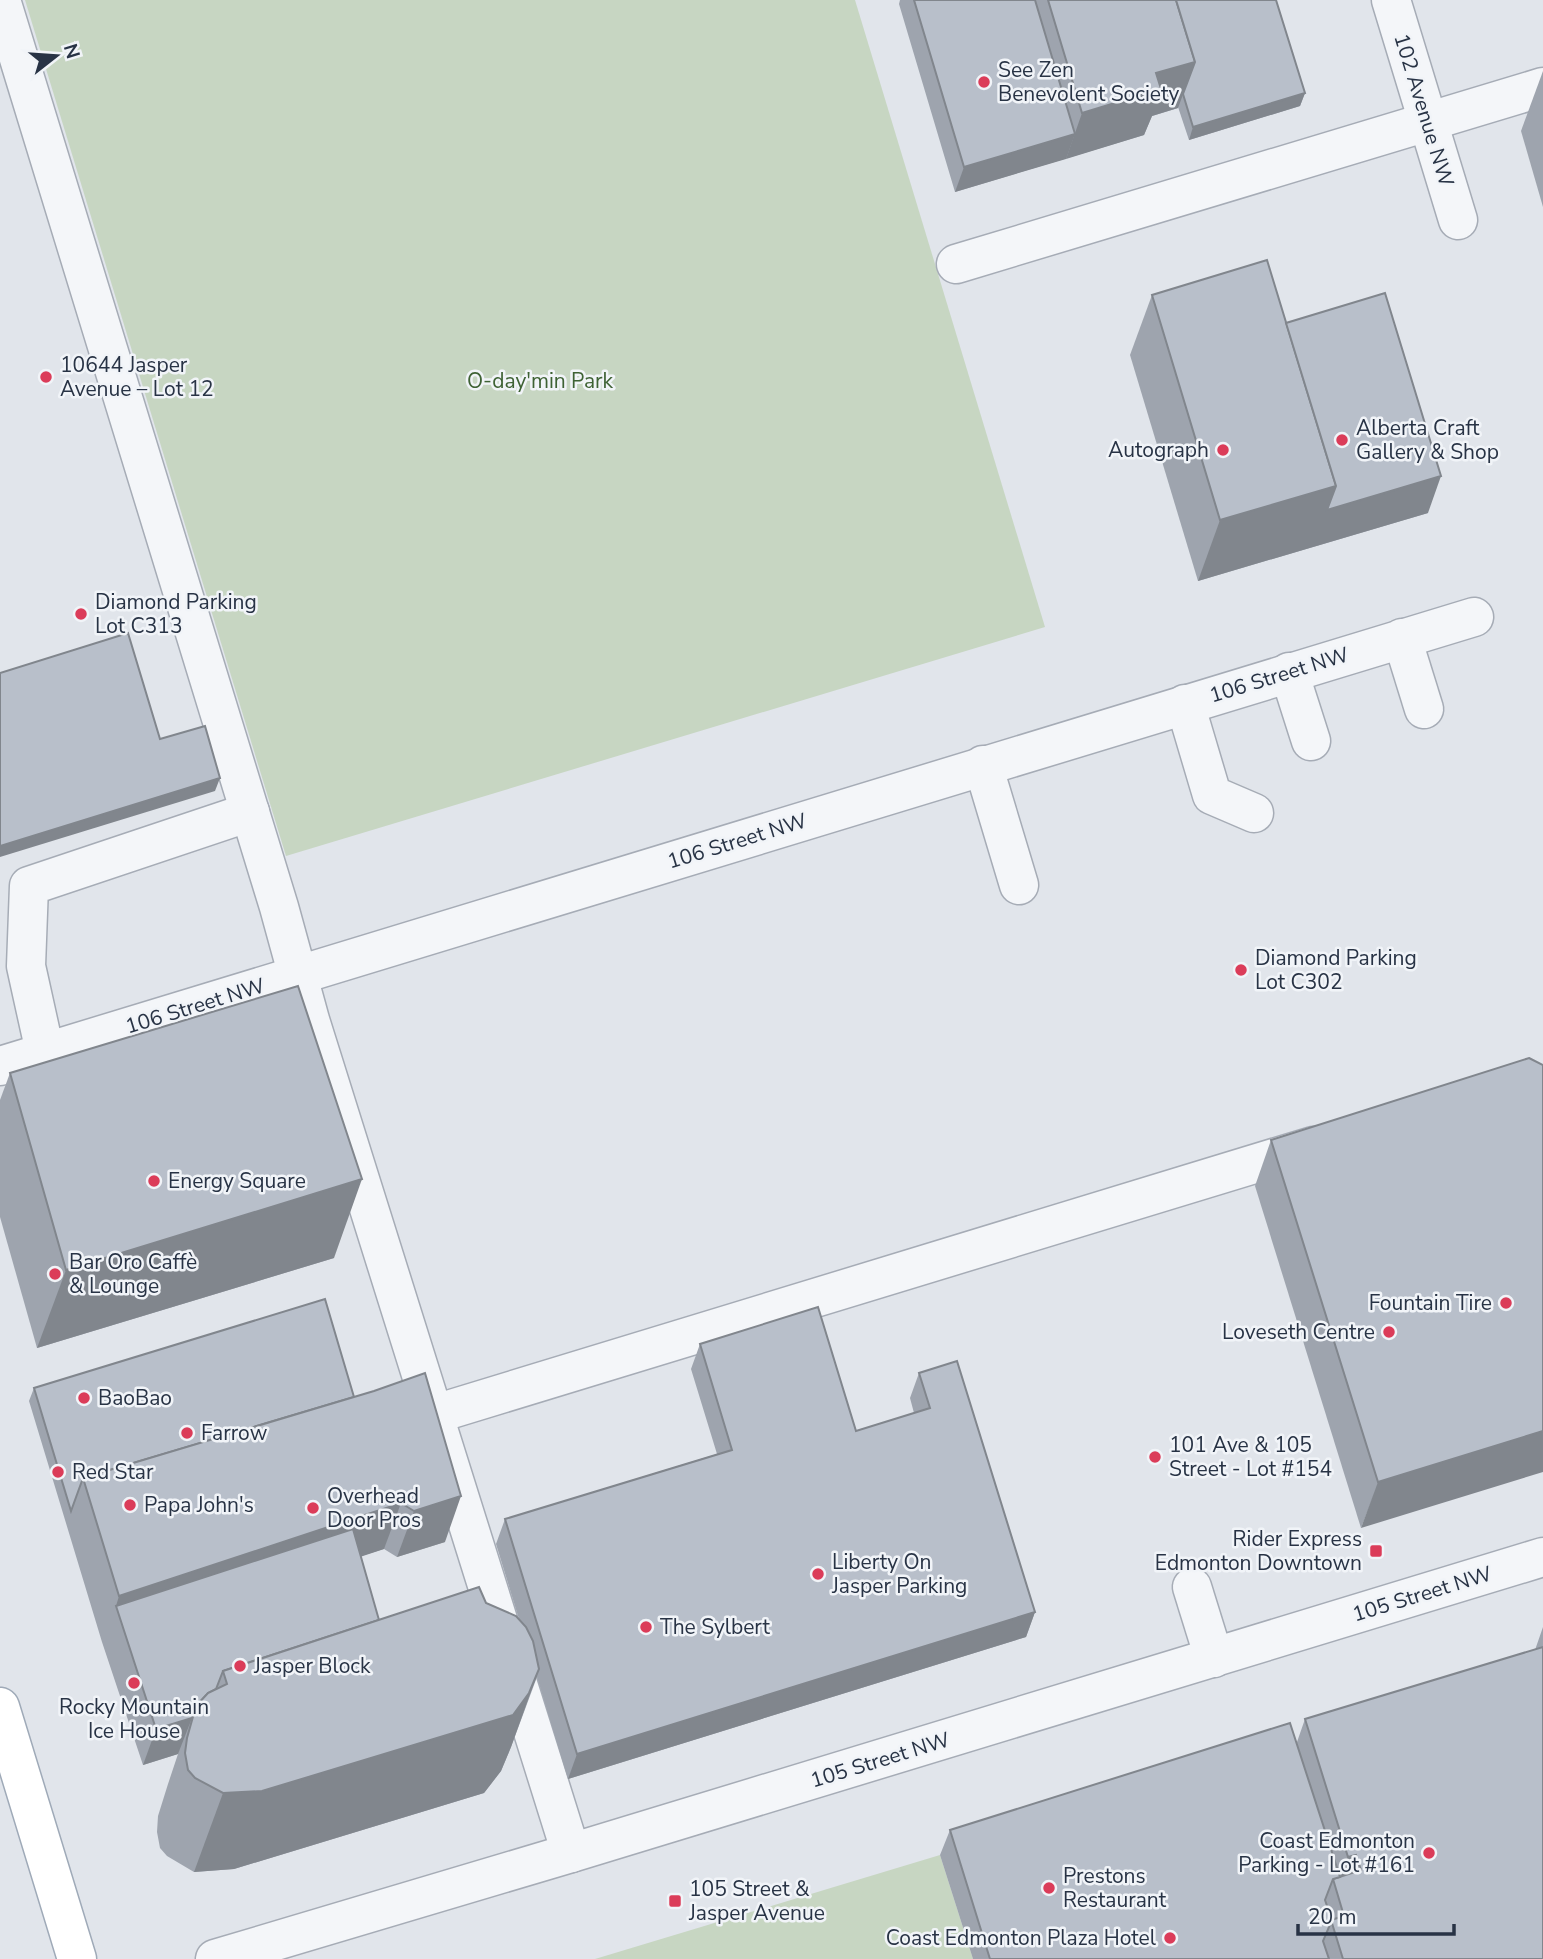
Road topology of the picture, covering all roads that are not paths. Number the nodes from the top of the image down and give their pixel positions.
1 (1, 0) edge
2 (1391, 0) edge
3 (8, 51) edge
4 (1543, 87) edge
5 (1428, 122) junction
6 (1458, 220) dead end
7 (956, 264) dead end
8 (1474, 617) dead end
9 (1402, 638) junction
10 (1290, 672) junction
11 (1185, 704) junction
12 (1424, 709) dead end
13 (1311, 741) dead end
14 (983, 765) junction
15 (250, 812) junction
16 (1254, 813) dead end
17 (1019, 885) dead end
18 (297, 974) junction
19 (45, 1052) junction
20 (0, 1066) edge
21 (1343, 1137) edge
22 (435, 1414) junction
23 (1543, 1557) edge
24 (1192, 1587) dead end
25 (1214, 1658) junction
26 (0, 1707) edge
27 (571, 1853) junction
28 (78, 1959) edge
29 (215, 1959) edge

1 - 3 street
2 - 5 street, 102 Avenue NW
3 - 15 street
4 - 5 street
5 - 6 street, 102 Avenue NW
5 - 7 street
8 - 9 street, 106 Street NW
9 - 10 street, 106 Street NW
9 - 12 street
10 - 11 street, 106 Street NW
10 - 13 street
11 - 14 street, 106 Street NW
11 - 16 street
14 - 17 street
14 - 18 street, 106 Street NW
15 - 18 street
15 - 19 street
18 - 19 street, 106 Street NW
18 - 22 street
19 - 20 street, 106 Street NW
21 - 22 street
22 - 27 street
23 - 25 street, 105 Street NW
24 - 25 street
25 - 27 street, 105 Street NW
26 - 28 main road
27 - 29 street, 105 Street NW

